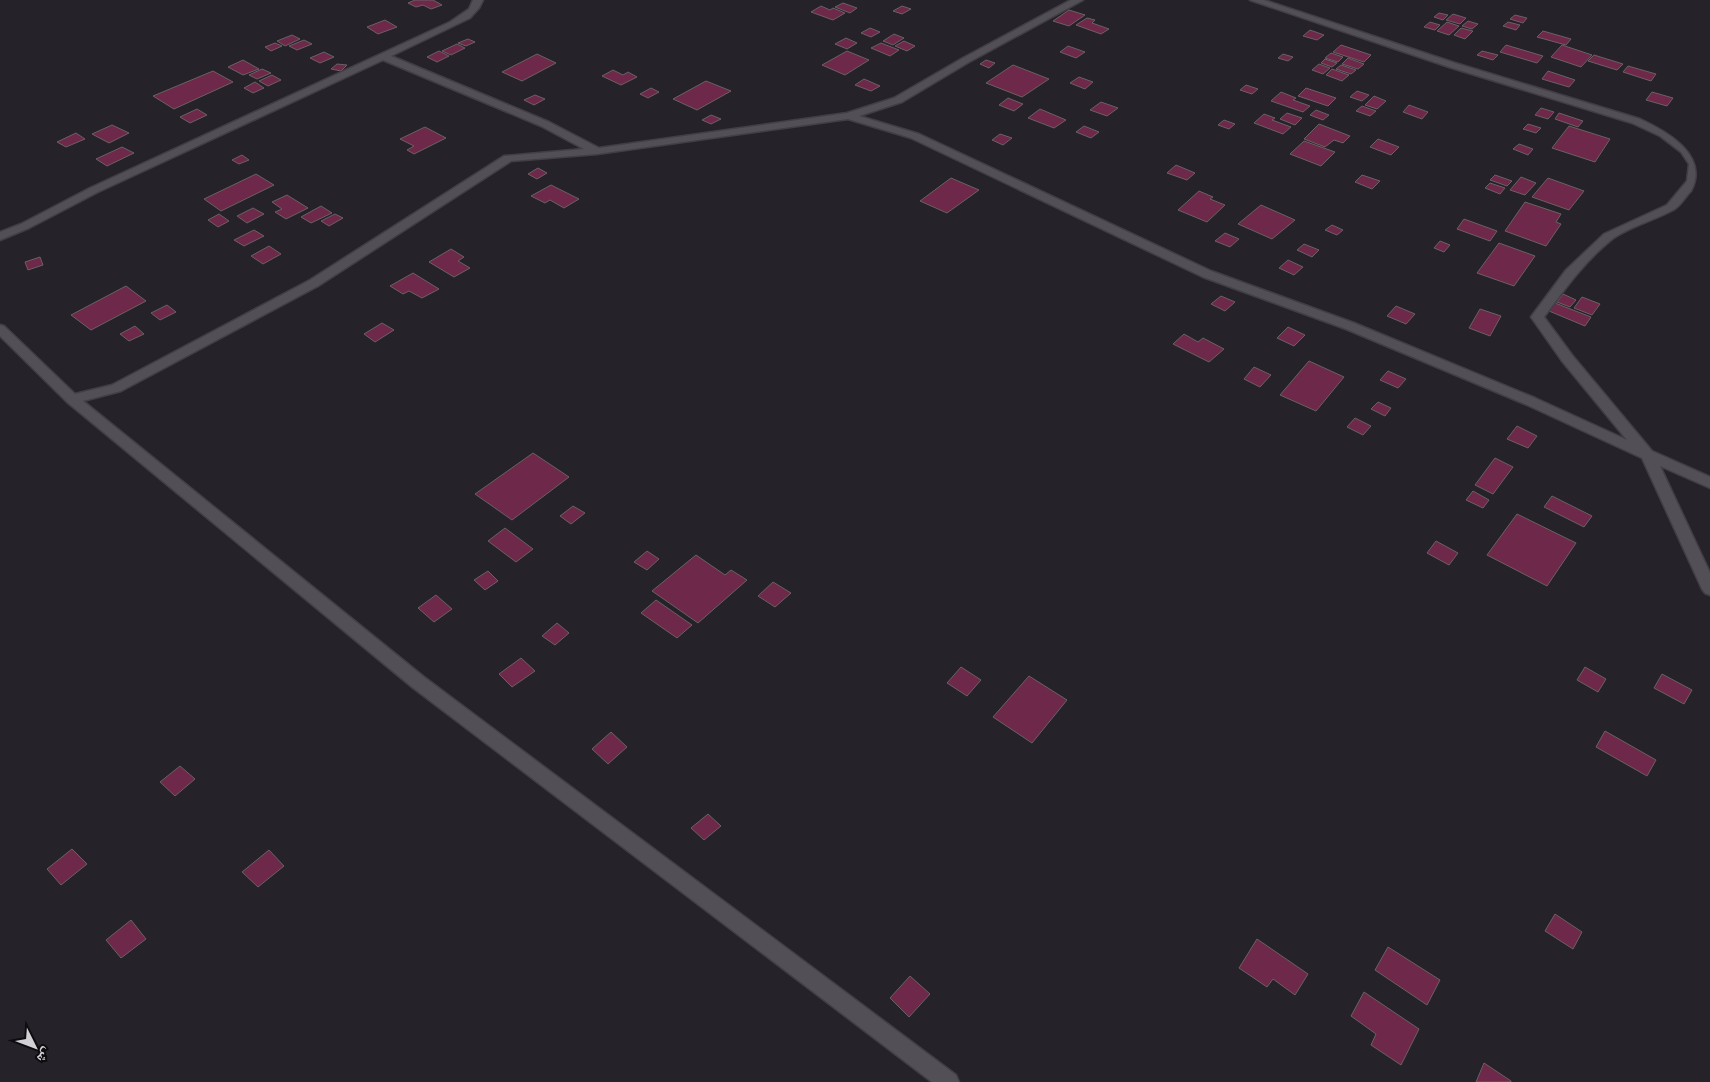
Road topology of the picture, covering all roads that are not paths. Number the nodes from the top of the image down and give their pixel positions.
1 (478, 0) edge
2 (1078, 0) edge
3 (1255, 0) edge
4 (1283, 4) edge
5 (384, 57) junction
6 (848, 116) junction
7 (597, 151) junction
8 (0, 236) edge
9 (0, 329) edge
10 (72, 399) junction
11 (1647, 454) junction
12 (1710, 483) edge
13 (1710, 589) edge
14 (949, 1082) edge

1 - 5 street
2 - 6 street
3 - 4 street
4 - 11 street
5 - 7 street
5 - 8 street
6 - 7 street
6 - 11 street
7 - 10 street
9 - 10 street
10 - 14 street
11 - 12 street
11 - 13 street

